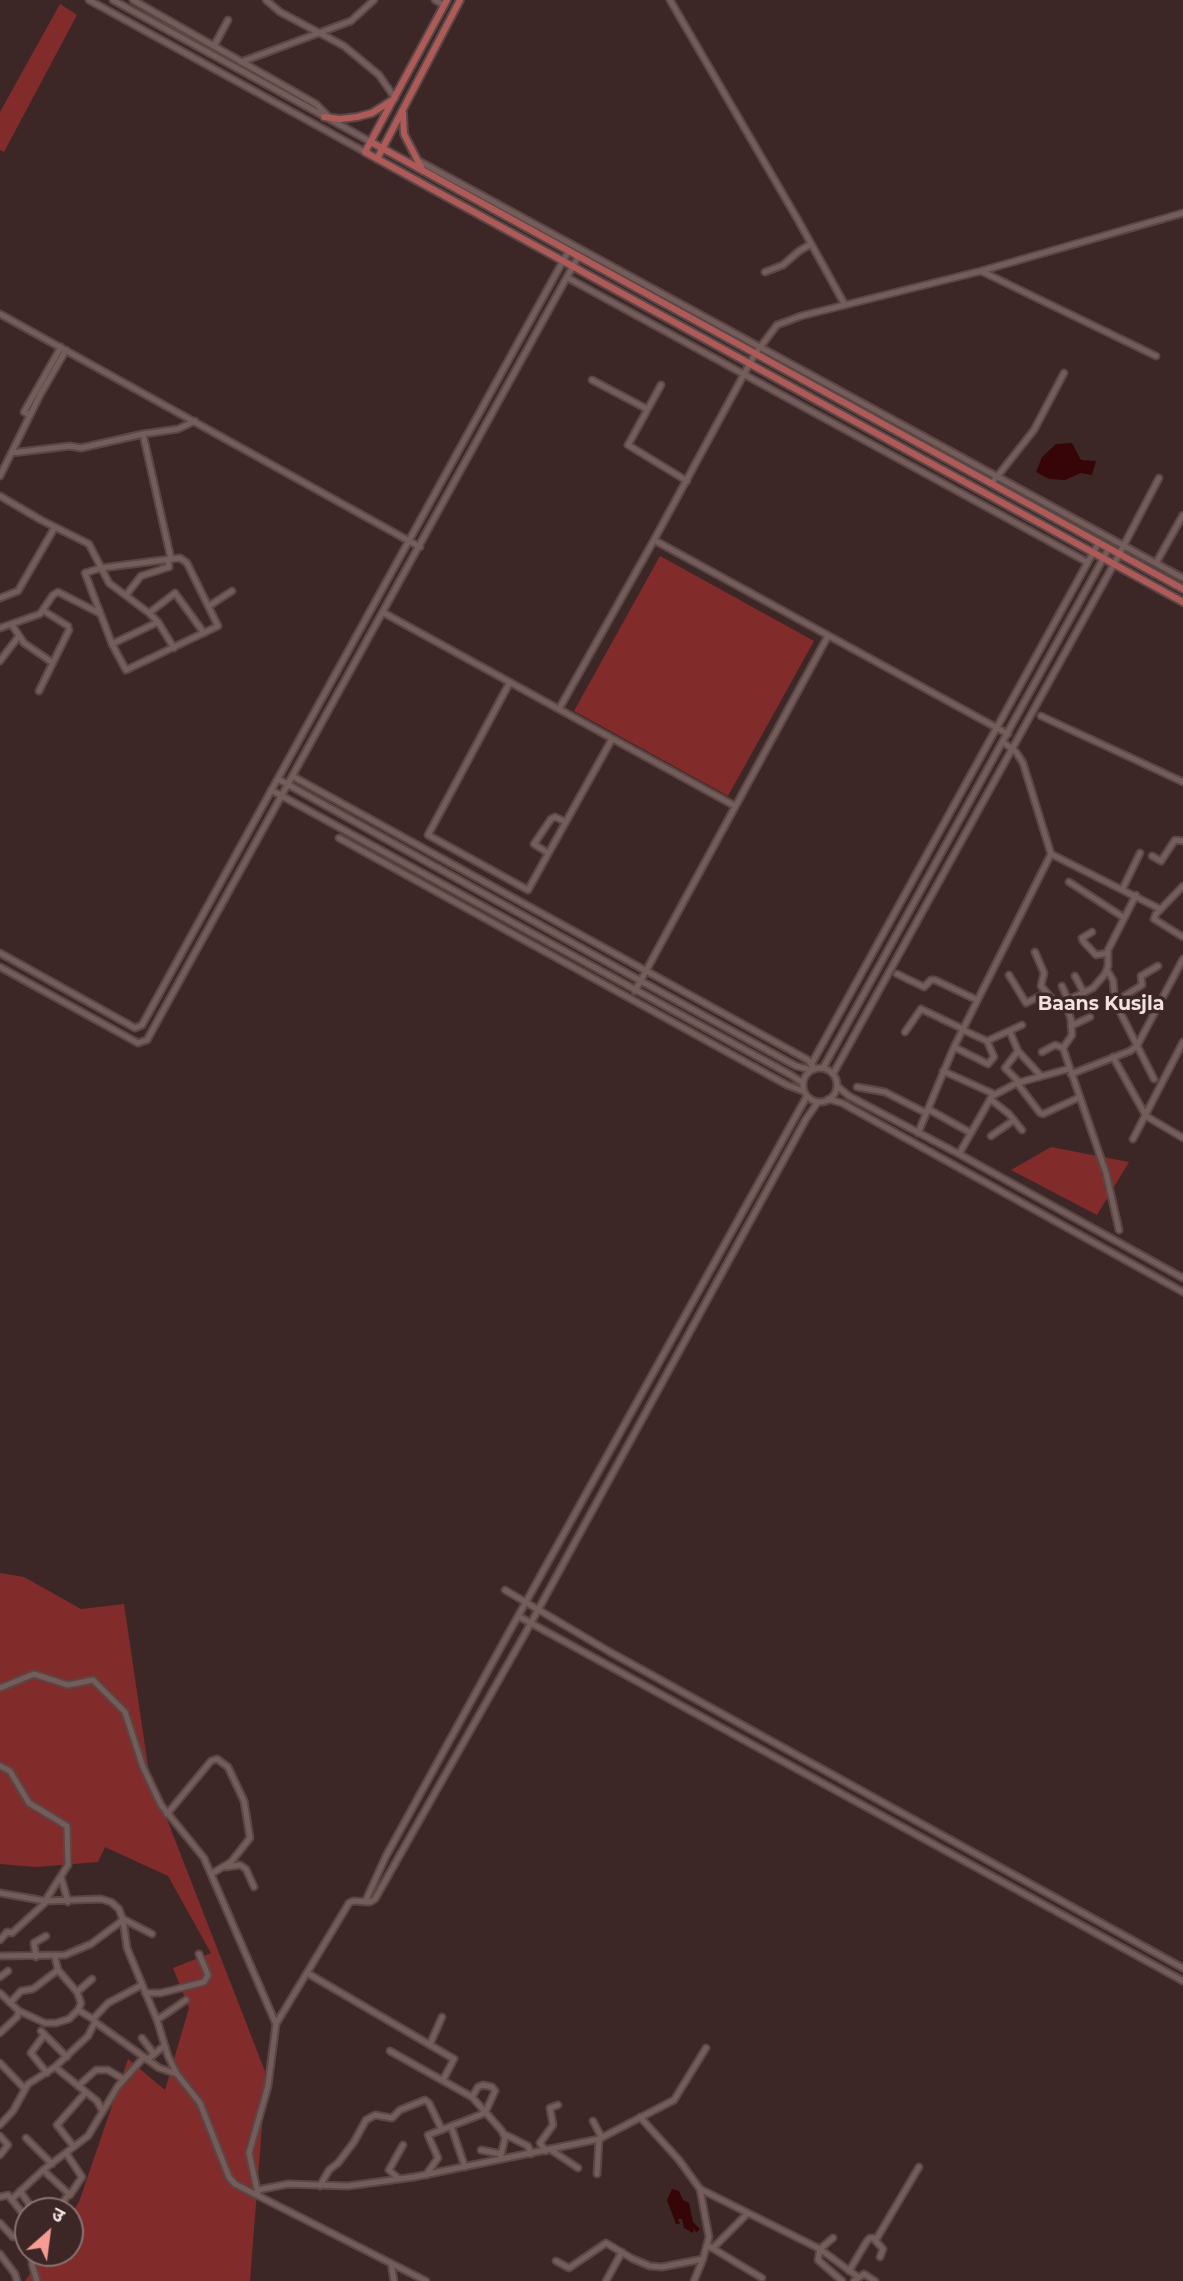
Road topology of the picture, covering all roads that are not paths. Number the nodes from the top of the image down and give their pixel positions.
1 (89, 0) edge
2 (113, 0) edge
3 (133, 0) edge
4 (266, 0) edge
5 (374, 0) edge
6 (435, 0) edge
7 (460, 0) edge
8 (670, 0) edge
9 (446, 3) edge
10 (228, 20) dead end
11 (319, 33) junction
12 (214, 46) junction
13 (241, 62) junction
14 (395, 99) junction
15 (404, 108) junction
16 (327, 118) junction
17 (371, 142) junction
18 (382, 149) junction
19 (365, 152) junction
20 (377, 159) junction
21 (416, 160) junction
22 (424, 172) junction
23 (1183, 213) edge
24 (811, 244) junction
25 (568, 251) junction
26 (578, 257) junction
27 (563, 261) junction
28 (573, 267) junction
29 (981, 271) junction
30 (765, 272) dead end
31 (568, 278) junction
32 (845, 305) junction
33 (0, 314) edge
34 (760, 346) junction
35 (64, 349) junction
36 (755, 354) junction
37 (1156, 356) dead end
38 (750, 364) junction
39 (1064, 373) dead end
40 (744, 376) junction
41 (592, 380) dead end
42 (661, 385) dead end
43 (647, 410) junction
44 (195, 421) junction
45 (143, 434) junction
46 (12, 453) junction
47 (998, 475) junction
48 (0, 476) edge
49 (1159, 478) dead end
50 (687, 481) junction
51 (992, 483) junction
52 (0, 496) edge
53 (1183, 515) edge
54 (55, 527) junction
55 (654, 540) junction
56 (409, 541) junction
57 (1099, 542) junction
58 (1124, 545) junction
59 (420, 547) junction
60 (1109, 548) junction
61 (1093, 552) junction
62 (1120, 554) junction
63 (1103, 558) junction
64 (169, 559) junction
65 (1087, 562) junction
66 (1114, 564) junction
67 (1156, 564) junction
68 (100, 568) junction
69 (1183, 578) edge
70 (1183, 589) edge
71 (232, 591) dead end
72 (126, 595) junction
73 (0, 598) edge
74 (1183, 602) edge
75 (209, 606) junction
76 (44, 611) junction
77 (149, 613) junction
78 (384, 613) junction
79 (101, 614) junction
80 (158, 622) junction
81 (12, 625) junction
82 (0, 628) edge
83 (204, 633) junction
84 (19, 636) junction
85 (828, 636) junction
86 (112, 644) junction
87 (174, 648) junction
88 (0, 661) edge
89 (53, 663) junction
90 (510, 682) junction
91 (39, 691) dead end
92 (559, 709) junction
93 (1041, 716) dead end
94 (997, 728) junction
95 (1008, 734) junction
96 (612, 739) junction
97 (1003, 742) junction
98 (1012, 747) junction
99 (1183, 773) edge
100 (294, 777) junction
101 (278, 779) junction
102 (1181, 781) edge
103 (288, 787) junction
104 (271, 790) junction
105 (283, 797) junction
106 (735, 806) junction
107 (566, 822) junction
108 (344, 830) junction
109 (1183, 841) edge
110 (548, 853) junction
111 (1140, 853) dead end
112 (1051, 854) junction
113 (1152, 856) dead end
114 (391, 857) junction
115 (387, 865) junction
116 (1069, 882) dead end
117 (1183, 886) edge
118 (1123, 888) junction
119 (1136, 895) junction
120 (1160, 909) junction
121 (1123, 917) junction
122 (1183, 928) edge
123 (1092, 932) dead end
124 (1180, 936) edge
125 (1035, 952) dead end
126 (0, 953) edge
127 (1108, 953) junction
128 (1183, 959) edge
129 (1158, 966) dead end
130 (0, 967) edge
131 (646, 971) junction
132 (1107, 971) junction
133 (897, 974) dead end
134 (1009, 975) dead end
135 (1075, 976) dead end
136 (641, 981) junction
137 (1062, 986) dead end
138 (635, 991) junction
139 (1046, 993) junction
140 (1084, 993) junction
141 (977, 1000) junction
142 (1067, 1002) junction
143 (1115, 1002) junction
144 (1090, 1017) dead end
145 (1022, 1026) dead end
146 (1071, 1026) junction
147 (138, 1028) junction
148 (963, 1029) junction
149 (905, 1032) dead end
150 (1010, 1032) junction
151 (987, 1041) junction
152 (1183, 1042) edge
153 (138, 1043) junction
154 (1137, 1046) junction
155 (954, 1047) junction
156 (1063, 1048) junction
157 (1018, 1051) junction
158 (1042, 1052) dead end
159 (1113, 1057) junction
160 (813, 1067) junction
161 (823, 1068) junction
162 (943, 1071) junction
163 (1070, 1071) junction
164 (833, 1074) junction
165 (1041, 1076) junction
166 (1154, 1079) dead end
167 (803, 1083) junction
168 (1018, 1083) junction
169 (837, 1086) junction
170 (857, 1087) dead end
171 (805, 1093) junction
172 (992, 1096) junction
173 (1080, 1097) junction
174 (828, 1099) junction
175 (818, 1101) junction
176 (927, 1111) junction
177 (1146, 1116) junction
178 (1014, 1120) junction
179 (1021, 1129) dead end
180 (918, 1133) junction
181 (971, 1133) junction
182 (991, 1136) dead end
183 (1133, 1139) dead end
184 (1183, 1139) edge
185 (959, 1154) junction
186 (986, 1169) junction
187 (980, 1180) junction
188 (1119, 1230) dead end
189 (1183, 1278) edge
190 (1183, 1292) edge
191 (505, 1590) dead end
192 (526, 1603) junction
193 (537, 1610) junction
194 (519, 1616) junction
195 (531, 1622) junction
196 (610, 1653) junction
197 (604, 1663) junction
198 (0, 1688) edge
199 (0, 1766) edge
200 (167, 1814) junction
201 (223, 1867) junction
202 (211, 1874) junction
203 (61, 1877) junction
204 (254, 1887) dead end
205 (0, 1893) edge
206 (46, 1901) junction
207 (68, 1902) junction
208 (365, 1902) junction
209 (123, 1919) junction
210 (1, 1934) edge
211 (152, 1934) dead end
212 (46, 1936) dead end
213 (199, 1954) dead end
214 (0, 1956) edge
215 (36, 1956) junction
216 (55, 1957) junction
217 (1183, 1968) edge
218 (8, 1970) dead end
219 (58, 1970) junction
220 (307, 1973) junction
221 (0, 1977) edge
222 (92, 1979) dead end
223 (1183, 1981) edge
224 (142, 1985) junction
225 (77, 1992) junction
226 (0, 1993) edge
227 (145, 1993) junction
228 (186, 2000) dead end
229 (10, 2003) junction
230 (78, 2010) junction
231 (19, 2011) junction
232 (442, 2017) dead end
233 (157, 2020) junction
234 (94, 2021) junction
235 (276, 2024) junction
236 (0, 2033) edge
237 (142, 2038) dead end
238 (430, 2044) junction
239 (164, 2046) junction
240 (706, 2048) dead end
241 (390, 2051) dead end
242 (154, 2054) junction
243 (67, 2057) junction
244 (146, 2059) junction
245 (0, 2063) edge
246 (55, 2067) junction
247 (47, 2073) junction
248 (177, 2074) junction
249 (123, 2080) junction
250 (443, 2080) junction
251 (78, 2086) junction
252 (24, 2088) junction
253 (86, 2092) junction
254 (472, 2097) junction
255 (558, 2105) dead end
256 (102, 2110) junction
257 (485, 2113) junction
258 (640, 2117) junction
259 (2, 2120) edge
260 (593, 2122) dead end
261 (451, 2126) junction
262 (442, 2130) junction
263 (503, 2133) junction
264 (0, 2136) edge
265 (26, 2138) dead end
266 (600, 2138) junction
267 (403, 2145) dead end
268 (74, 2147) junction
269 (481, 2150) dead end
270 (548, 2150) junction
271 (66, 2154) junction
272 (531, 2154) junction
273 (0, 2155) edge
274 (500, 2157) junction
275 (52, 2164) junction
276 (465, 2167) junction
277 (919, 2167) dead end
278 (578, 2168) dead end
279 (43, 2170) junction
280 (597, 2174) dead end
281 (426, 2175) junction
282 (399, 2179) junction
283 (320, 2186) junction
284 (700, 2189) junction
285 (20, 2191) junction
286 (258, 2192) junction
287 (70, 2195) joint
288 (0, 2197) edge
289 (24, 2197) edge
290 (12, 2199) junction
291 (14, 2202) edge
292 (748, 2213) junction
293 (0, 2222) edge
294 (13, 2237) dead end
295 (833, 2238) dead end
296 (875, 2240) junction
297 (710, 2246) junction
298 (820, 2249) junction
299 (622, 2252) junction
300 (0, 2254) edge
301 (880, 2257) dead end
302 (703, 2259) junction
303 (556, 2261) dead end
304 (391, 2263) junction
305 (849, 2271) junction
306 (762, 2278) dead end
307 (856, 2279) edge
308 (17, 2281) edge
309 (394, 2281) edge
310 (426, 2281) edge
311 (606, 2281) edge
312 (694, 2281) edge
313 (842, 2281) edge
314 (875, 2281) edge

1 - 19 street
2 - 16 street
3 - 12 street
4 - 11 street
5 - 11 street
6 - 9 street
7 - 15 main road
8 - 24 street
9 - 14 main road
10 - 12 street
11 - 13 street
11 - 14 street
12 - 13 street
13 - 16 street
14 - 16 main road
14 - 17 main road
15 - 18 main road
15 - 21 main road
16 - 17 street
17 - 18 main road
17 - 19 main road
18 - 20 main road
18 - 22 main road
19 - 20 main road
20 - 27 main road
21 - 22 main road
21 - 34 street
22 - 25 main road
23 - 29 street
24 - 30 street
24 - 32 street
25 - 26 main road
25 - 27 street
26 - 28 street
26 - 36 main road
27 - 28 main road
27 - 56 street
28 - 31 street
28 - 38 main road
29 - 32 street
29 - 37 street
31 - 40 street
31 - 59 street
32 - 34 street
33 - 35 street
34 - 36 street
34 - 47 street
35 - 44 street
35 - 46 street
36 - 38 street
36 - 51 main road
38 - 40 street
38 - 61 main road
39 - 47 street
40 - 50 street
40 - 65 street
41 - 43 street
42 - 43 street
43 - 50 street
44 - 45 street
44 - 56 street
45 - 46 street
45 - 64 street
46 - 48 street
47 - 51 street
47 - 58 street
49 - 58 street
50 - 55 street
51 - 57 main road
52 - 54 street
53 - 67 street
54 - 68 street
54 - 73 street
55 - 85 street
55 - 92 street
56 - 59 street
56 - 101 street
57 - 60 main road
57 - 61 street
58 - 62 street
58 - 67 street
59 - 78 street
60 - 62 main road
60 - 63 street
61 - 63 main road
61 - 65 street
62 - 66 street
62 - 70 main road
63 - 66 main road
63 - 95 street
64 - 68 street
64 - 72 street
64 - 75 street
65 - 94 street
66 - 74 main road
66 - 98 street
67 - 69 street
68 - 72 street
68 - 79 street
71 - 75 street
72 - 77 street
75 - 83 street
76 - 79 street
76 - 81 street
76 - 89 street
77 - 80 street
77 - 83 street
78 - 90 street
78 - 100 street
79 - 86 street
80 - 86 street
80 - 87 street
81 - 82 street
81 - 84 street
83 - 87 street
84 - 88 street
84 - 89 street
85 - 94 street
85 - 106 street
86 - 87 street
89 - 91 street
90 - 92 street
90 - 110 street
92 - 96 street
93 - 102 street
94 - 95 street
94 - 160 street
95 - 97 street
96 - 106 street
96 - 107 street
97 - 98 street
97 - 161 street
98 - 112 street
98 - 164 street
99 - 102 street
100 - 103 street
100 - 131 street
101 - 103 street
101 - 104 street
103 - 105 street
103 - 136 street
104 - 105 street
104 - 147 street
105 - 108 street
105 - 153 street
106 - 131 street
107 - 110 street
107 - 110 street
108 - 114 street
108 - 115 street
109 - 113 street
111 - 118 street
112 - 118 street
112 - 141 street
114 - 115 street
114 - 138 street
115 - 171 street
116 - 121 street
117 - 120 street
118 - 119 street
119 - 120 street
119 - 121 street
120 - 124 street
121 - 127 street
122 - 124 street
123 - 127 street
125 - 139 street
126 - 147 street
127 - 132 street
128 - 154 street
129 - 143 street
130 - 153 street
131 - 136 street
131 - 160 street
132 - 140 street
132 - 143 street
133 - 141 street
134 - 139 street
135 - 140 street
136 - 138 street
136 - 160 street
137 - 142 street
138 - 167 street
139 - 142 street
140 - 142 street
141 - 148 street
142 - 146 street
143 - 154 street
144 - 146 street
145 - 150 street
146 - 156 street
147 - 153 street
148 - 149 street
148 - 151 street
148 - 155 street
150 - 151 street
150 - 157 street
151 - 155 street
152 - 177 street
154 - 159 street
154 - 166 street
155 - 162 street
156 - 158 street
156 - 163 street
157 - 165 street
157 - 168 street
159 - 163 street
159 - 177 street
160 - 161 street
160 - 167 street
161 - 164 street
162 - 172 street
162 - 176 street
163 - 165 street
163 - 173 street
164 - 169 street
165 - 168 street
167 - 171 street
168 - 172 street
168 - 173 street
169 - 174 street
169 - 180 street
170 - 176 street
171 - 175 street
171 - 192 street
172 - 178 street
172 - 181 street
173 - 188 street
174 - 175 street
174 - 187 street
175 - 193 street
176 - 180 street
176 - 181 street
177 - 183 street
177 - 184 street
178 - 179 street
178 - 182 street
180 - 185 street
181 - 185 street
185 - 186 street
186 - 187 street
186 - 189 street
187 - 190 street
191 - 192 street
192 - 193 street
192 - 194 street
193 - 195 street
193 - 196 street
194 - 195 street
194 - 208 street
195 - 197 street
195 - 208 street
196 - 197 street
196 - 217 street
197 - 223 street
198 - 200 street
199 - 203 street
200 - 201 street
200 - 202 street
201 - 202 street
201 - 204 street
202 - 235 street
203 - 206 street
203 - 207 street
205 - 206 street
206 - 207 street
206 - 210 street
207 - 209 street
208 - 220 street
209 - 211 street
209 - 216 street
209 - 224 street
212 - 215 street
213 - 227 street
214 - 215 street
215 - 216 street
216 - 219 street
218 - 221 street
219 - 225 street
219 - 229 street
220 - 235 street
220 - 238 street
222 - 225 street
224 - 227 street
224 - 234 street
225 - 230 street
226 - 229 street
227 - 233 street
228 - 233 street
229 - 231 street
230 - 231 street
230 - 234 street
231 - 236 street
232 - 238 street
233 - 239 street
234 - 243 street
234 - 244 street
235 - 286 street
237 - 242 street
238 - 250 street
239 - 242 street
239 - 248 street
240 - 258 street
241 - 250 street
242 - 244 street
243 - 246 street
243 - 247 street
244 - 248 street
244 - 249 street
245 - 252 street
246 - 247 street
246 - 251 street
247 - 252 street
248 - 286 street
249 - 251 street
249 - 256 street
250 - 254 street
251 - 253 street
252 - 259 street
253 - 256 street
253 - 268 street
254 - 257 street
254 - 257 street
255 - 270 street
256 - 268 street
257 - 261 street
257 - 263 street
258 - 266 street
258 - 284 street
260 - 266 street
261 - 262 street
261 - 276 street
262 - 281 street
262 - 283 street
263 - 272 street
263 - 274 street
264 - 273 street
265 - 275 street
266 - 270 street
266 - 280 street
267 - 282 street
268 - 271 street
269 - 274 street
270 - 272 street
270 - 278 street
271 - 275 street
271 - 287 street
272 - 274 street
274 - 276 street
275 - 279 street
276 - 281 street
277 - 296 street
279 - 285 street
279 - 287 street
281 - 282 street
282 - 283 street
283 - 286 street
284 - 292 street
284 - 297 street
285 - 289 street
285 - 290 street
286 - 304 street
288 - 290 street
290 - 291 street
292 - 297 street
292 - 298 street
293 - 294 street
295 - 298 street
296 - 301 street
296 - 305 street
297 - 302 street
297 - 306 street
298 - 305 street
298 - 313 street
299 - 302 street
299 - 303 street
299 - 311 street
300 - 308 street
302 - 312 street
304 - 309 street
304 - 310 street
305 - 307 street
307 - 314 street

